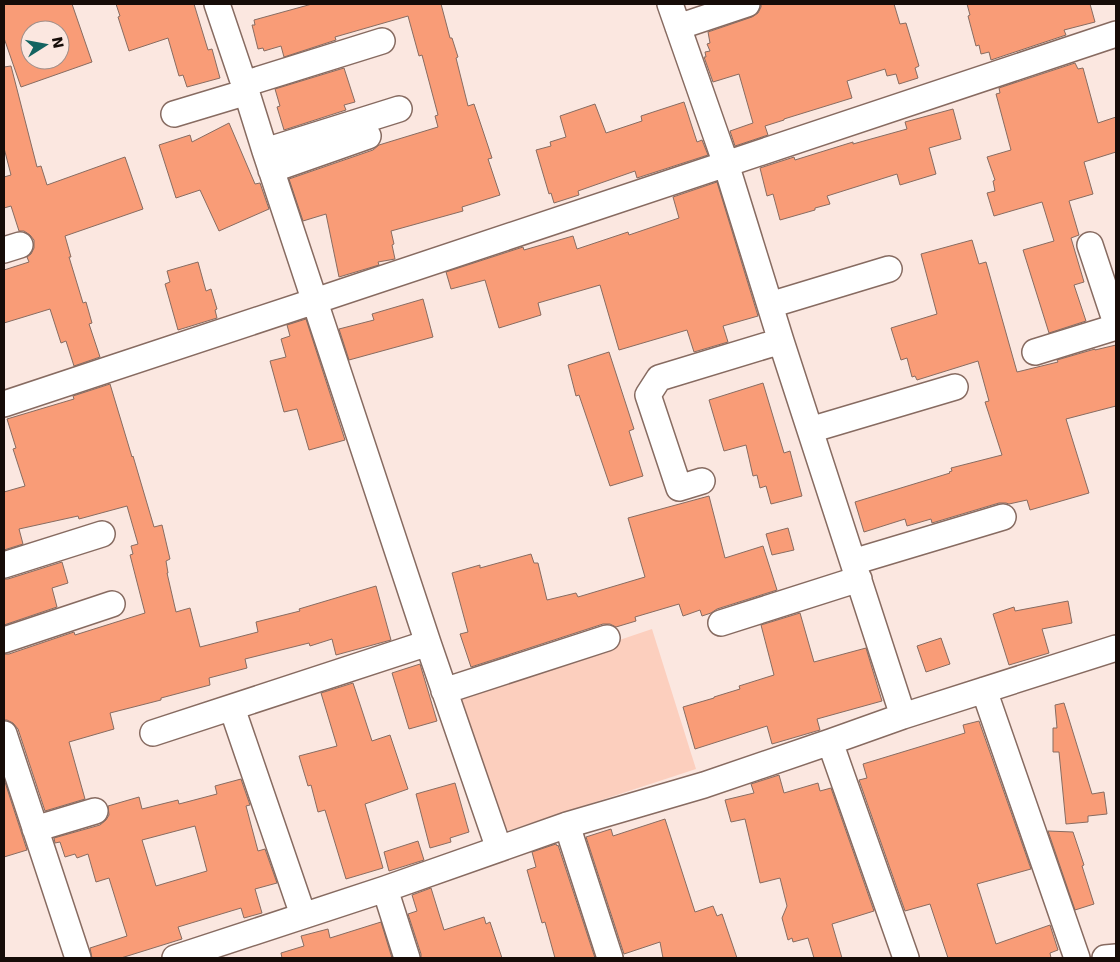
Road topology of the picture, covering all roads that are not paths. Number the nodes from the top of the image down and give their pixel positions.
1 (217, 4) edge
2 (670, 4) edge
3 (747, 4) edge
4 (678, 27) junction
5 (1116, 34) edge
6 (382, 41) dead end
7 (246, 88) junction
8 (174, 114) dead end
9 (401, 117) dead end
10 (268, 160) junction
11 (726, 164) junction
12 (1090, 245) dead end
13 (889, 269) dead end
14 (315, 301) junction
15 (770, 305) junction
16 (1116, 323) edge
17 (1116, 328) edge
18 (781, 341) junction
19 (1035, 352) dead end
20 (955, 387) dead end
21 (4, 404) edge
22 (810, 430) junction
23 (681, 488) dead end
24 (1002, 517) dead end
25 (102, 534) dead end
26 (4, 565) edge
27 (856, 571) junction
28 (112, 604) dead end
29 (721, 623) dead end
30 (608, 638) dead end
31 (4, 640) edge
32 (428, 644) junction
33 (1116, 648) edge
34 (984, 690) junction
35 (444, 691) junction
36 (232, 708) junction
37 (903, 716) junction
38 (153, 733) dead end
39 (4, 734) edge
40 (830, 742) junction
41 (94, 811) dead end
42 (567, 825) junction
43 (35, 829) junction
44 (500, 849) junction
45 (385, 889) junction
46 (303, 916) junction
47 (181, 957) edge
48 (1116, 957) edge
49 (78, 958) edge
50 (408, 958) edge
51 (610, 958) edge
52 (906, 958) edge
53 (1077, 958) edge
54 (1105, 958) edge

1 - 7 street
2 - 4 street
3 - 4 street
4 - 11 street
5 - 11 street
6 - 7 street
7 - 8 street
7 - 10 street
9 - 10 street
10 - 14 street
11 - 14 street
11 - 15 street
12 - 16 street
13 - 15 street
14 - 21 street
14 - 32 street
15 - 18 street
17 - 19 street
18 - 22 street
18 - 23 street
20 - 22 street
22 - 27 street
24 - 27 street
25 - 26 street
27 - 29 street
27 - 37 street
28 - 31 street
30 - 35 street
32 - 35 street
32 - 36 street
33 - 34 street
34 - 37 street
34 - 53 street
35 - 44 street
36 - 38 street
36 - 46 street
37 - 40 street
39 - 43 street
40 - 42 street
40 - 52 street
41 - 43 street
42 - 44 street
42 - 51 street
43 - 49 street
44 - 45 street
45 - 46 street
45 - 50 street
46 - 47 street
48 - 54 street

